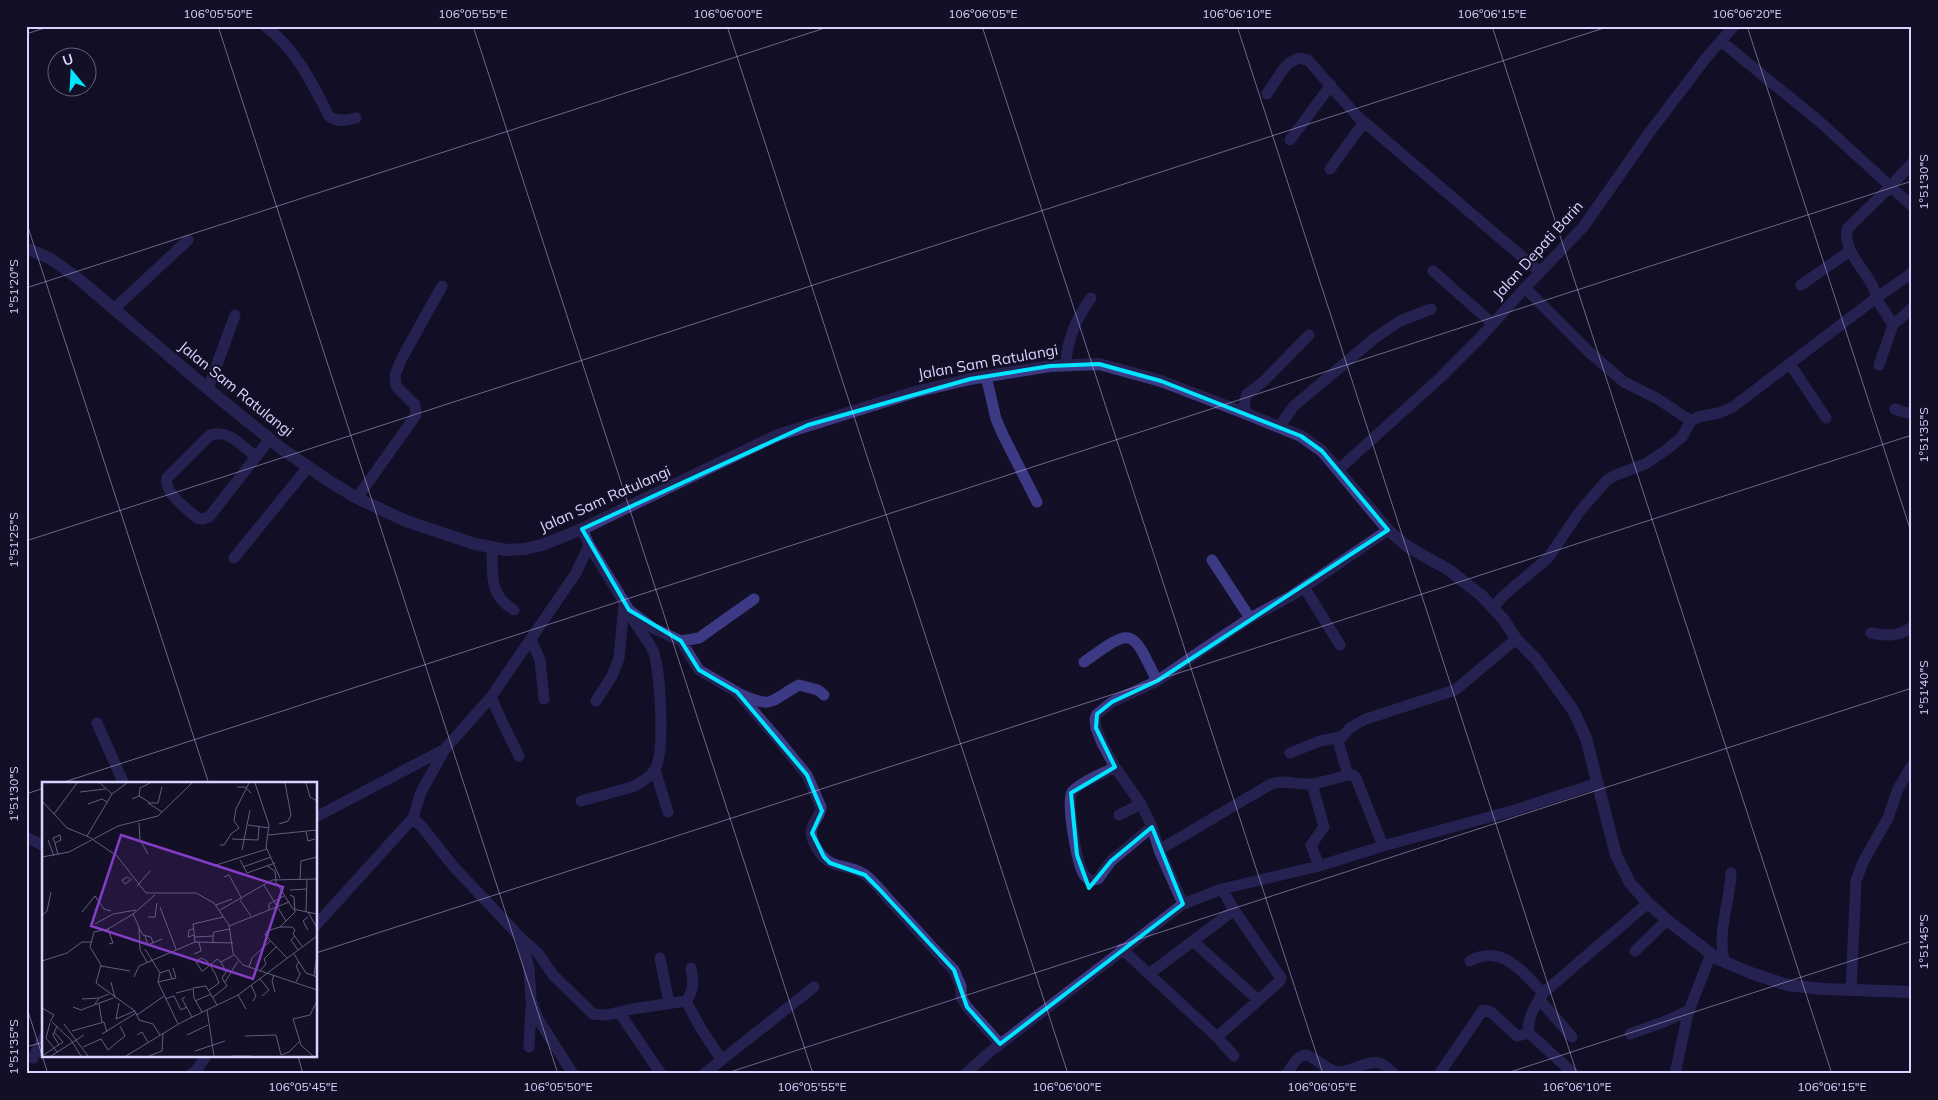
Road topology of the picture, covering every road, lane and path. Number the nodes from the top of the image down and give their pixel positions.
1 (265, 26) edge
2 (1734, 26) edge
3 (1721, 40) junction
4 (1331, 85) junction
5 (1268, 94) dead end
6 (356, 118) dead end
7 (1364, 122) junction
8 (1290, 140) dead end
9 (1912, 162) edge
10 (1330, 169) dead end
11 (1890, 187) junction
12 (1912, 206) edge
13 (188, 240) dead end
14 (26, 248) edge
15 (1850, 252) junction
16 (1433, 271) dead end
17 (1540, 272) junction
18 (1912, 273) edge
19 (1801, 285) dead end
20 (442, 286) dead end
21 (1525, 288) junction
22 (1091, 298) dead end
23 (1876, 298) junction
24 (1912, 308) edge
25 (114, 309) junction
26 (1430, 309) dead end
27 (235, 314) dead end
28 (1493, 324) junction
29 (1893, 325) junction
30 (1309, 335) dead end
31 (1066, 364) junction
32 (1790, 364) junction
33 (1879, 365) dead end
34 (986, 376) junction
35 (208, 389) junction
36 (1894, 408) dead end
37 (1912, 411) edge
38 (1247, 414) junction
39 (1826, 418) dead end
40 (1691, 421) junction
41 (1279, 427) junction
42 (270, 439) junction
43 (256, 457) junction
44 (308, 467) junction
45 (1338, 470) junction
46 (357, 498) junction
47 (1037, 502) dead end
48 (582, 530) junction
49 (1388, 530) junction
50 (589, 545) junction
51 (492, 548) junction
52 (234, 558) dead end
53 (1212, 560) dead end
54 (1304, 587) junction
55 (754, 599) dead end
56 (624, 600) junction
57 (1493, 608) junction
58 (514, 610) dead end
59 (629, 610) junction
60 (1250, 618) junction
61 (1912, 627) edge
62 (1871, 633) dead end
63 (1516, 639) junction
64 (531, 640) junction
65 (681, 641) junction
66 (1340, 645) dead end
67 (1084, 662) dead end
68 (1157, 681) junction
69 (737, 692) junction
70 (824, 695) dead end
71 (491, 697) junction
72 (544, 699) dead end
73 (596, 701) dead end
74 (96, 723) dead end
75 (1340, 737) junction
76 (445, 749) junction
77 (1290, 753) dead end
78 (520, 756) dead end
79 (1912, 765) edge
80 (1115, 767) junction
81 (655, 770) junction
82 (1348, 774) junction
83 (123, 782) edge
84 (1598, 783) junction
85 (1312, 784) junction
86 (581, 801) dead end
87 (1142, 804) junction
88 (668, 812) dead end
89 (1119, 815) dead end
90 (318, 816) edge
91 (413, 818) junction
92 (1152, 827) junction
93 (26, 837) edge
94 (42, 845) edge
95 (1383, 846) junction
96 (1159, 850) junction
97 (1319, 866) junction
98 (1731, 872) dead end
99 (1222, 889) junction
100 (1648, 903) junction
101 (1183, 904) junction
102 (1234, 910) junction
103 (1667, 920) junction
104 (318, 922) edge
105 (521, 938) junction
106 (1193, 941) junction
107 (1122, 949) junction
108 (1635, 951) dead end
109 (1710, 954) junction
110 (660, 958) dead end
111 (1470, 961) dead end
112 (1724, 961) junction
113 (691, 968) dead end
114 (1148, 974) junction
115 (814, 987) dead end
116 (1851, 990) junction
117 (1912, 992) edge
118 (1541, 996) junction
119 (531, 1000) junction
120 (1258, 1000) junction
121 (686, 1001) junction
122 (669, 1003) junction
123 (1690, 1010) junction
124 (619, 1012) junction
125 (1529, 1033) junction
126 (1630, 1034) dead end
127 (1217, 1037) junction
128 (1572, 1037) dead end
129 (42, 1041) edge
130 (1000, 1044) junction
131 (529, 1047) dead end
132 (1234, 1056) dead end
133 (33, 1058) dead end
134 (205, 1058) edge
135 (721, 1059) junction
136 (194, 1073) edge
137 (573, 1074) edge
138 (661, 1074) edge
139 (704, 1074) edge
140 (965, 1074) edge
141 (1287, 1074) edge
142 (1394, 1074) edge
143 (1439, 1074) edge
144 (1574, 1074) edge
145 (1675, 1074) edge

1 - 6 street
2 - 3 street, Jalan Depati Barin
3 - 11 street
3 - 17 street, Jalan Depati Barin
4 - 5 street
4 - 7 street
4 - 8 street
7 - 10 street
7 - 17 street
9 - 11 street
11 - 12 street
11 - 15 street
13 - 25 street
14 - 25 street, Jalan Sam Ratulangi
15 - 19 street
15 - 23 street
16 - 28 street
17 - 21 street, Jalan Depati Barin
18 - 23 street
20 - 46 street
21 - 28 street, Jalan Depati Barin
21 - 40 street
22 - 31 street
23 - 29 street
23 - 32 street
24 - 29 street
25 - 35 street, Jalan Sam Ratulangi
26 - 41 street
27 - 35 street
28 - 45 street, Jalan Depati Barin
29 - 33 street
30 - 38 street
31 - 34 street, Jalan Sam Ratulangi
31 - 38 street, Jalan Sam Ratulangi
32 - 39 street
32 - 40 street
34 - 47 street
34 - 48 street, Jalan Sam Ratulangi
35 - 42 street, Jalan Sam Ratulangi
36 - 37 street
38 - 41 street, Jalan Sam Ratulangi
40 - 57 street
41 - 45 street, Jalan Sam Ratulangi
42 - 43 street
42 - 44 street, Jalan Sam Ratulangi
43 - 43 street
44 - 46 street, Jalan Sam Ratulangi
44 - 52 street
45 - 49 street, Jalan Sam Ratulangi
46 - 51 street, Jalan Sam Ratulangi
48 - 50 street
48 - 51 street, Jalan Sam Ratulangi
49 - 54 street
49 - 57 street, Jalan Sam Ratulangi
50 - 56 street
50 - 64 street
51 - 58 street
53 - 60 street
54 - 60 street
54 - 66 street
55 - 65 street
56 - 59 street
56 - 73 street
57 - 63 street, Jalan Sam Ratulangi
59 - 65 street
59 - 81 street
60 - 68 street
61 - 62 street
63 - 75 street
63 - 84 street, Jalan Sam Ratulangi
64 - 71 street
64 - 72 street
65 - 69 street
67 - 68 street
68 - 80 street
69 - 70 street
69 - 130 street
71 - 76 street
71 - 78 street
74 - 83 street
75 - 77 street
75 - 82 street
76 - 90 street
76 - 91 street
79 - 116 street
80 - 87 street
80 - 92 street
81 - 86 street
81 - 88 street
82 - 85 street
82 - 95 street
84 - 95 street
84 - 100 street, Jalan Sam Ratulangi
85 - 96 street
85 - 97 street
87 - 89 street
87 - 92 street
91 - 104 street
91 - 105 street
92 - 96 street
93 - 94 street
95 - 97 street
96 - 101 street
97 - 99 street
98 - 112 street
99 - 101 street
99 - 102 street
100 - 103 street, Jalan Sam Ratulangi
100 - 118 street
101 - 107 street
102 - 106 street
102 - 120 street
103 - 108 street
103 - 109 street, Jalan Sam Ratulangi
105 - 119 street
105 - 124 street
106 - 114 street
106 - 120 street
107 - 114 street
107 - 130 street
109 - 112 street, Jalan Sam Ratulangi
109 - 123 street
110 - 122 street
111 - 118 street
112 - 116 street, Jalan Sam Ratulangi
113 - 121 street
114 - 127 street
115 - 135 street
116 - 117 street, Jalan Sam Ratulangi
118 - 125 street
118 - 128 street
119 - 131 street
119 - 137 street
120 - 127 street
121 - 122 street
121 - 135 street
122 - 124 street
123 - 126 street
123 - 145 street
124 - 138 street
125 - 143 street
125 - 144 street
127 - 132 street
129 - 133 street
130 - 140 street
134 - 136 street
135 - 139 street
141 - 142 street

